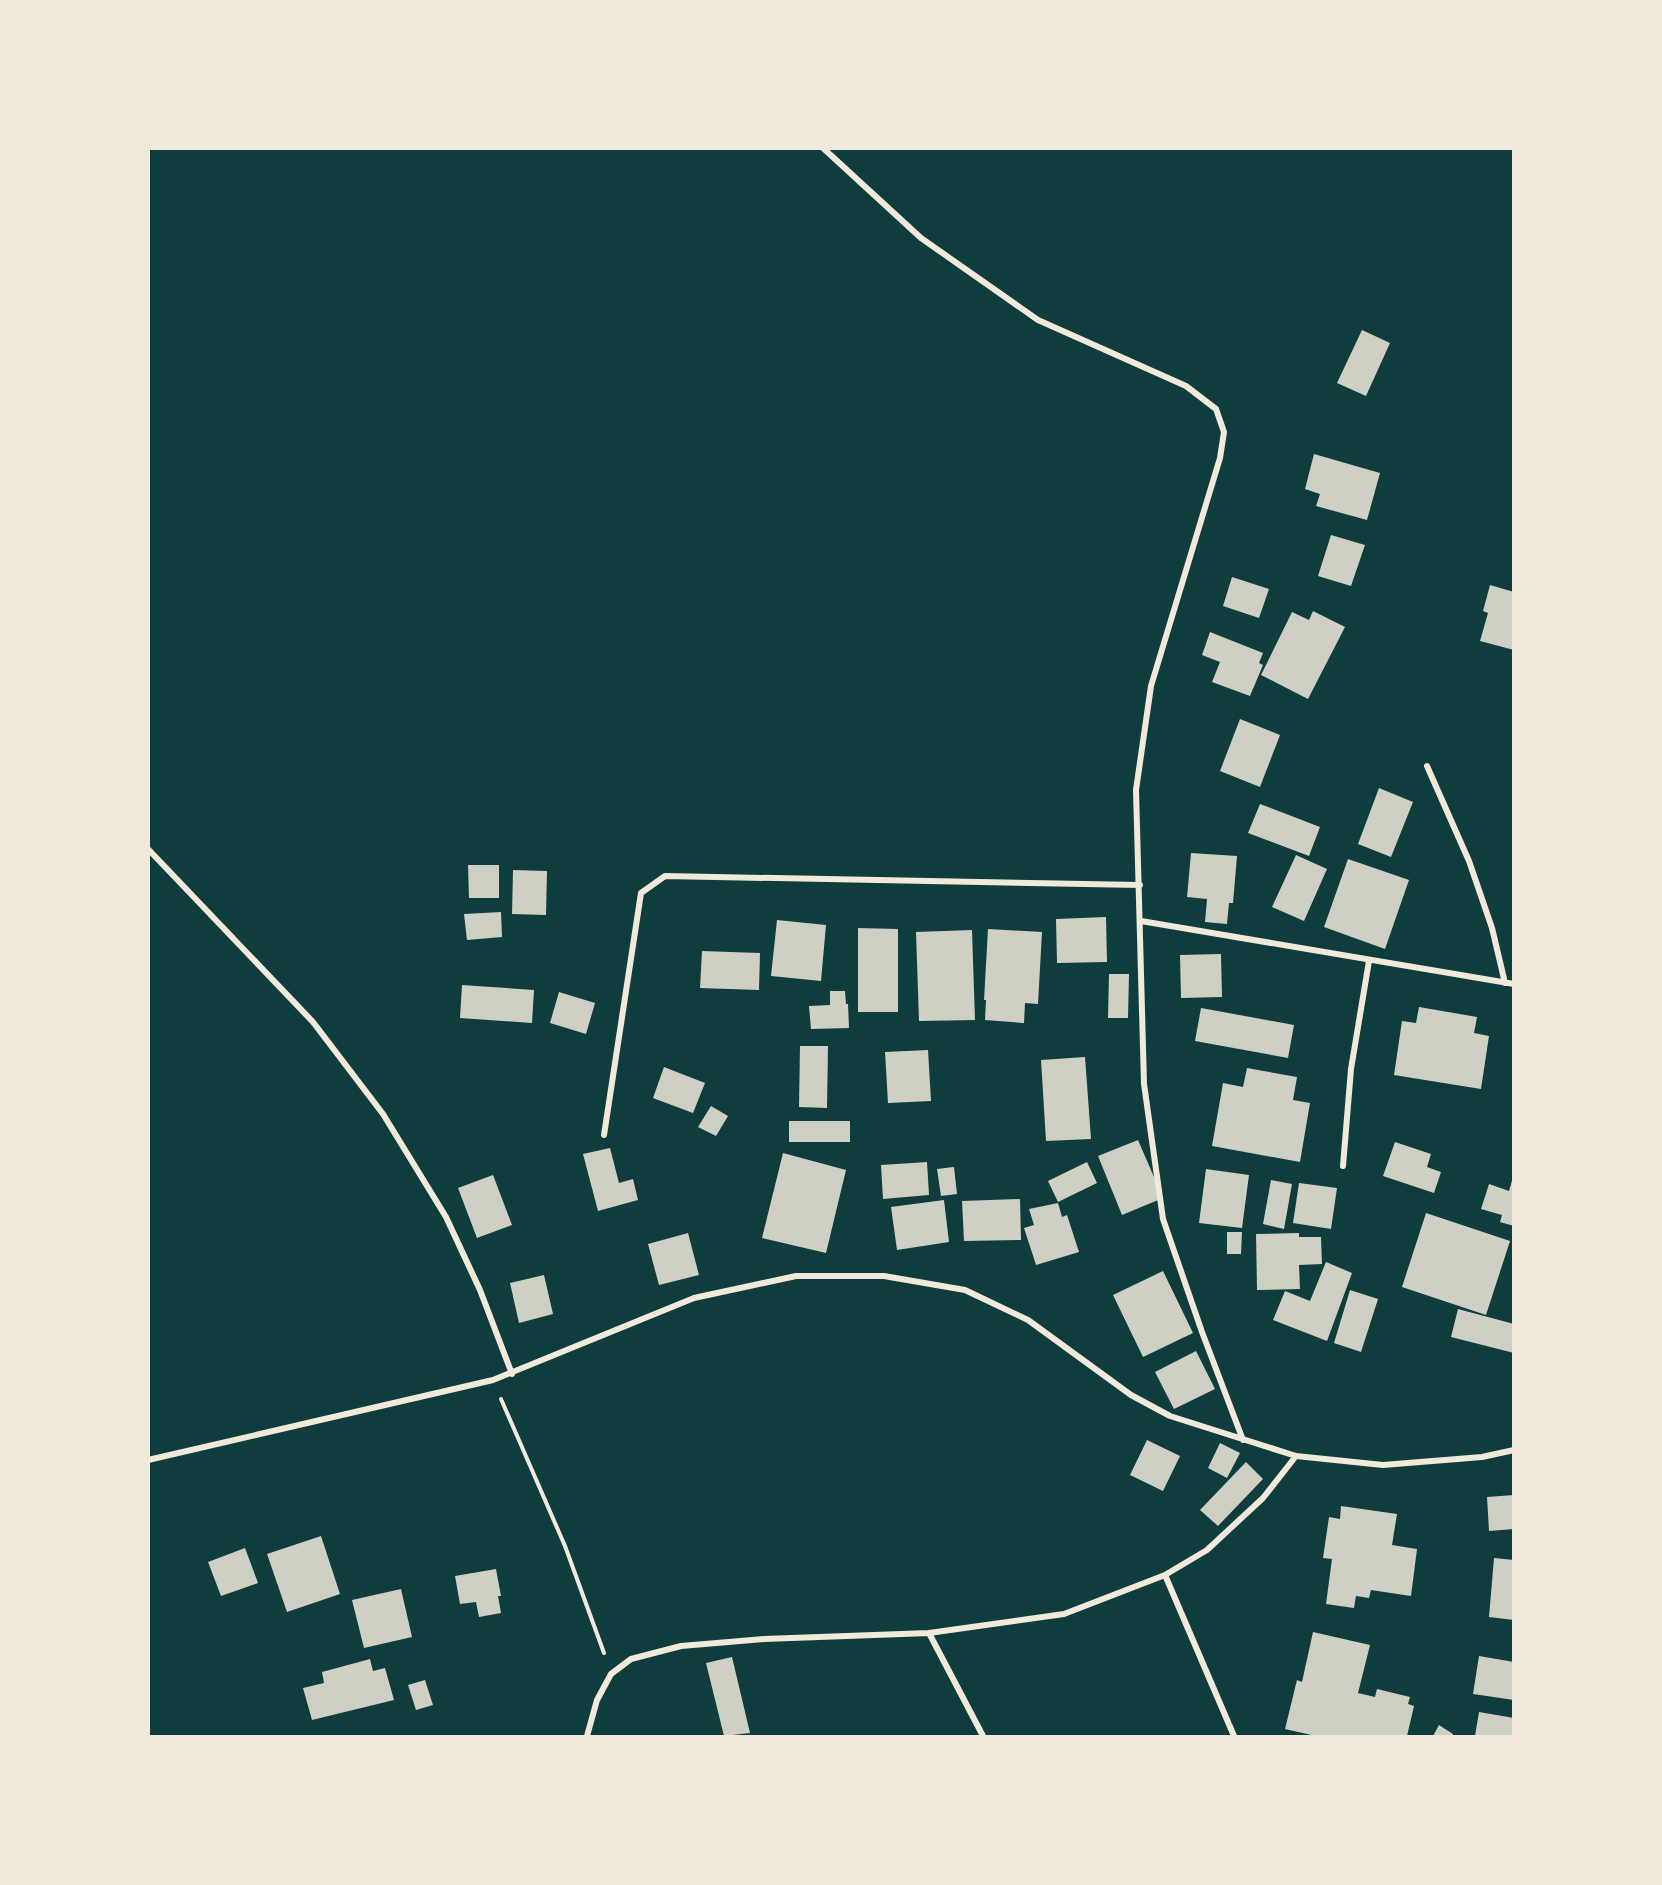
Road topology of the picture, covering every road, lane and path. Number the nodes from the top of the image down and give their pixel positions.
1 (823, 148) edge
2 (1427, 766) dead end
3 (148, 849) edge
4 (1140, 885) junction
5 (1141, 921) junction
6 (1369, 961) junction
7 (1505, 983) junction
8 (1514, 984) edge
9 (604, 1135) dead end
10 (1342, 1166) dead end
11 (512, 1374) junction
12 (493, 1380) junction
13 (1243, 1440) junction
14 (1514, 1450) edge
15 (1296, 1456) junction
16 (148, 1460) edge
17 (1165, 1575) junction
18 (928, 1633) junction
19 (611, 1674) junction
20 (587, 1737) edge
21 (983, 1737) edge
22 (1234, 1737) edge

1 - 4 street
2 - 7 street
3 - 11 street
4 - 5 street
4 - 9 street
5 - 6 street
5 - 13 street
6 - 7 street
6 - 10 street
7 - 8 street
11 - 12 street
11 - 13 street
12 - 16 street
12 - 19 path
13 - 15 street
14 - 15 street
15 - 17 street
17 - 18 street
17 - 22 street
18 - 19 street
18 - 21 street
19 - 20 street

